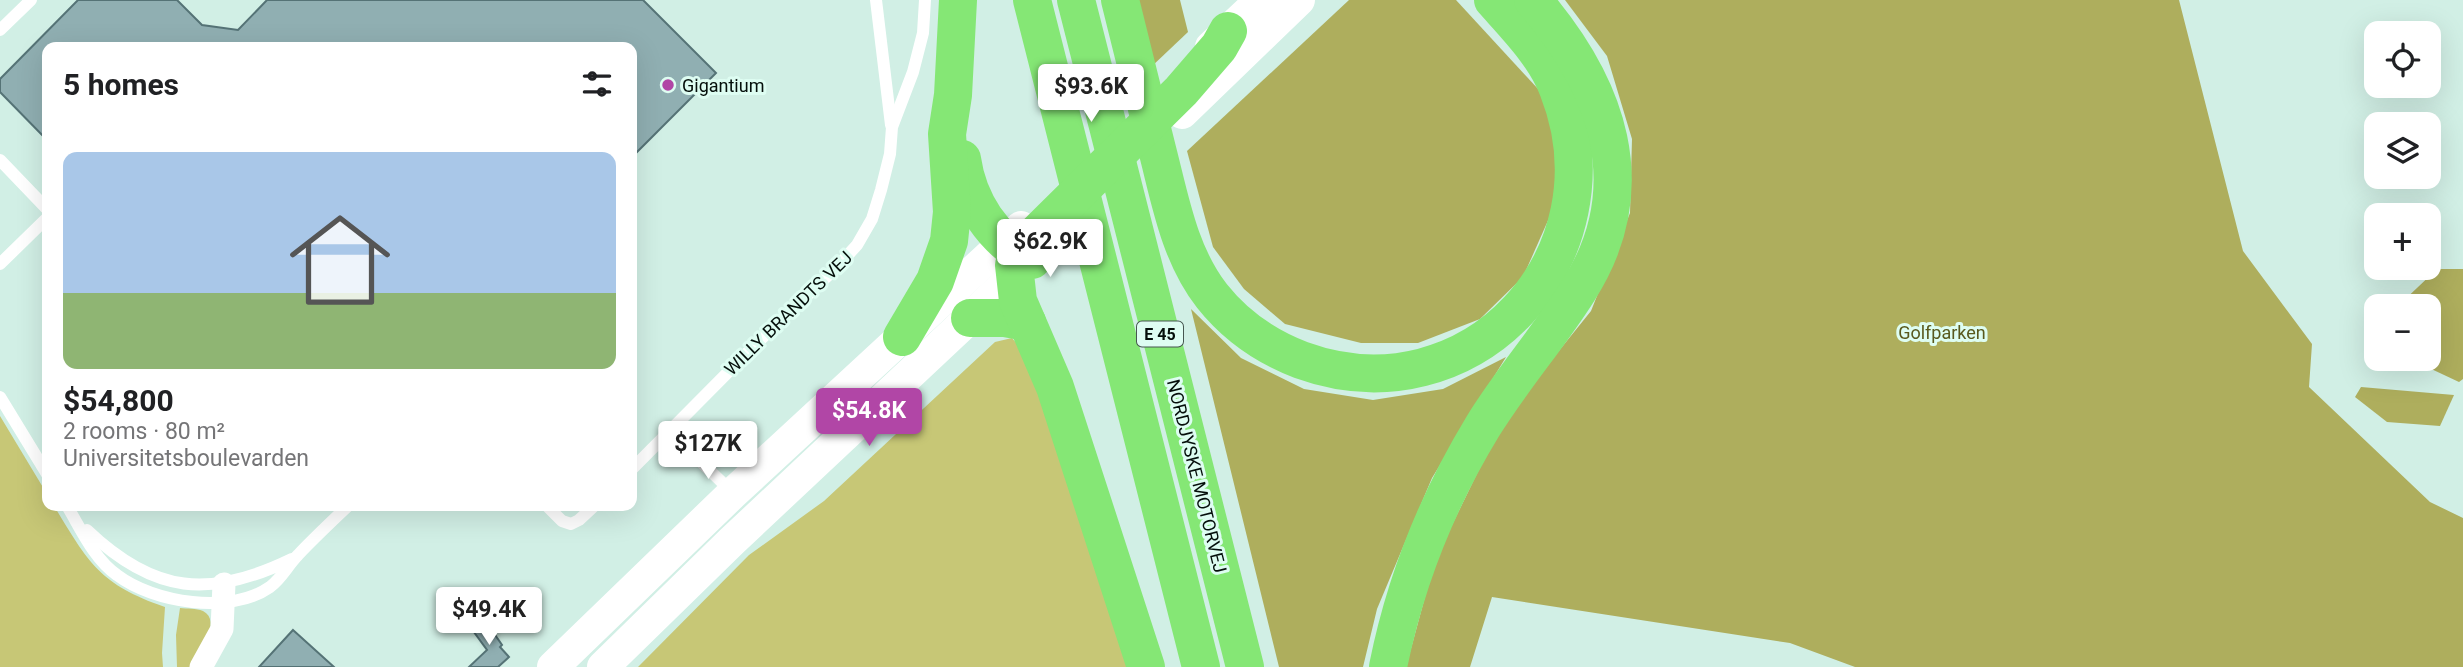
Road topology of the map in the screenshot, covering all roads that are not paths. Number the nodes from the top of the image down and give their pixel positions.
1 (31, 0) edge
2 (876, 0) edge
3 (925, 0) edge
4 (958, 0) edge
5 (1032, 0) edge
6 (1076, 0) edge
7 (1120, 0) edge
8 (1261, 0) edge
9 (1299, 0) edge
10 (1493, 0) edge
11 (1533, 0) edge
12 (0, 30) edge
13 (1228, 31) joint
14 (1182, 93) junction
15 (953, 95) junction
16 (891, 127) junction
17 (0, 160) edge
18 (42, 204) edge
19 (42, 223) edge
20 (1029, 244) junction
21 (0, 264) edge
22 (970, 318) junction
23 (1027, 322) junction
24 (902, 337) junction
25 (0, 397) edge
26 (669, 431) junction
27 (637, 464) edge
28 (42, 466) edge
29 (733, 493) junction
30 (70, 511) edge
31 (343, 511) edge
32 (552, 511) edge
33 (589, 511) edge
34 (75, 519) junction
35 (224, 593) junction
36 (201, 667) edge
37 (553, 667) edge
38 (603, 667) edge
39 (1146, 667) edge
40 (1200, 667) edge
41 (1245, 667) edge
42 (1388, 667) edge

1 - 12 lane
2 - 16 lane, WILLY BRANDTS VEJ
3 - 16 lane, WILLY BRANDTS VEJ
4 - 15 highway
5 - 40 highway, E 45
6 - 41 highway, NORDJYSKE MOTORVEJ / E 45
7 - 10 highway
8 - 13 main road
9 - 14 main road
11 - 42 highway
13 - 14 highway
14 - 20 highway
15 - 20 highway
15 - 24 highway
16 - 26 lane, WILLY BRANDTS VEJ
17 - 18 lane
19 - 21 lane
20 - 22 main road
20 - 23 highway
20 - 24 main road
22 - 23 highway
22 - 38 main road
23 - 39 highway
24 - 29 main road
25 - 28 lane
26 - 27 lane, WILLY BRANDTS VEJ
26 - 29 lane
29 - 37 main road
30 - 34 lane
31 - 35 lane
32 - 33 lane
34 - 35 lane
34 - 35 lane
35 - 36 street

